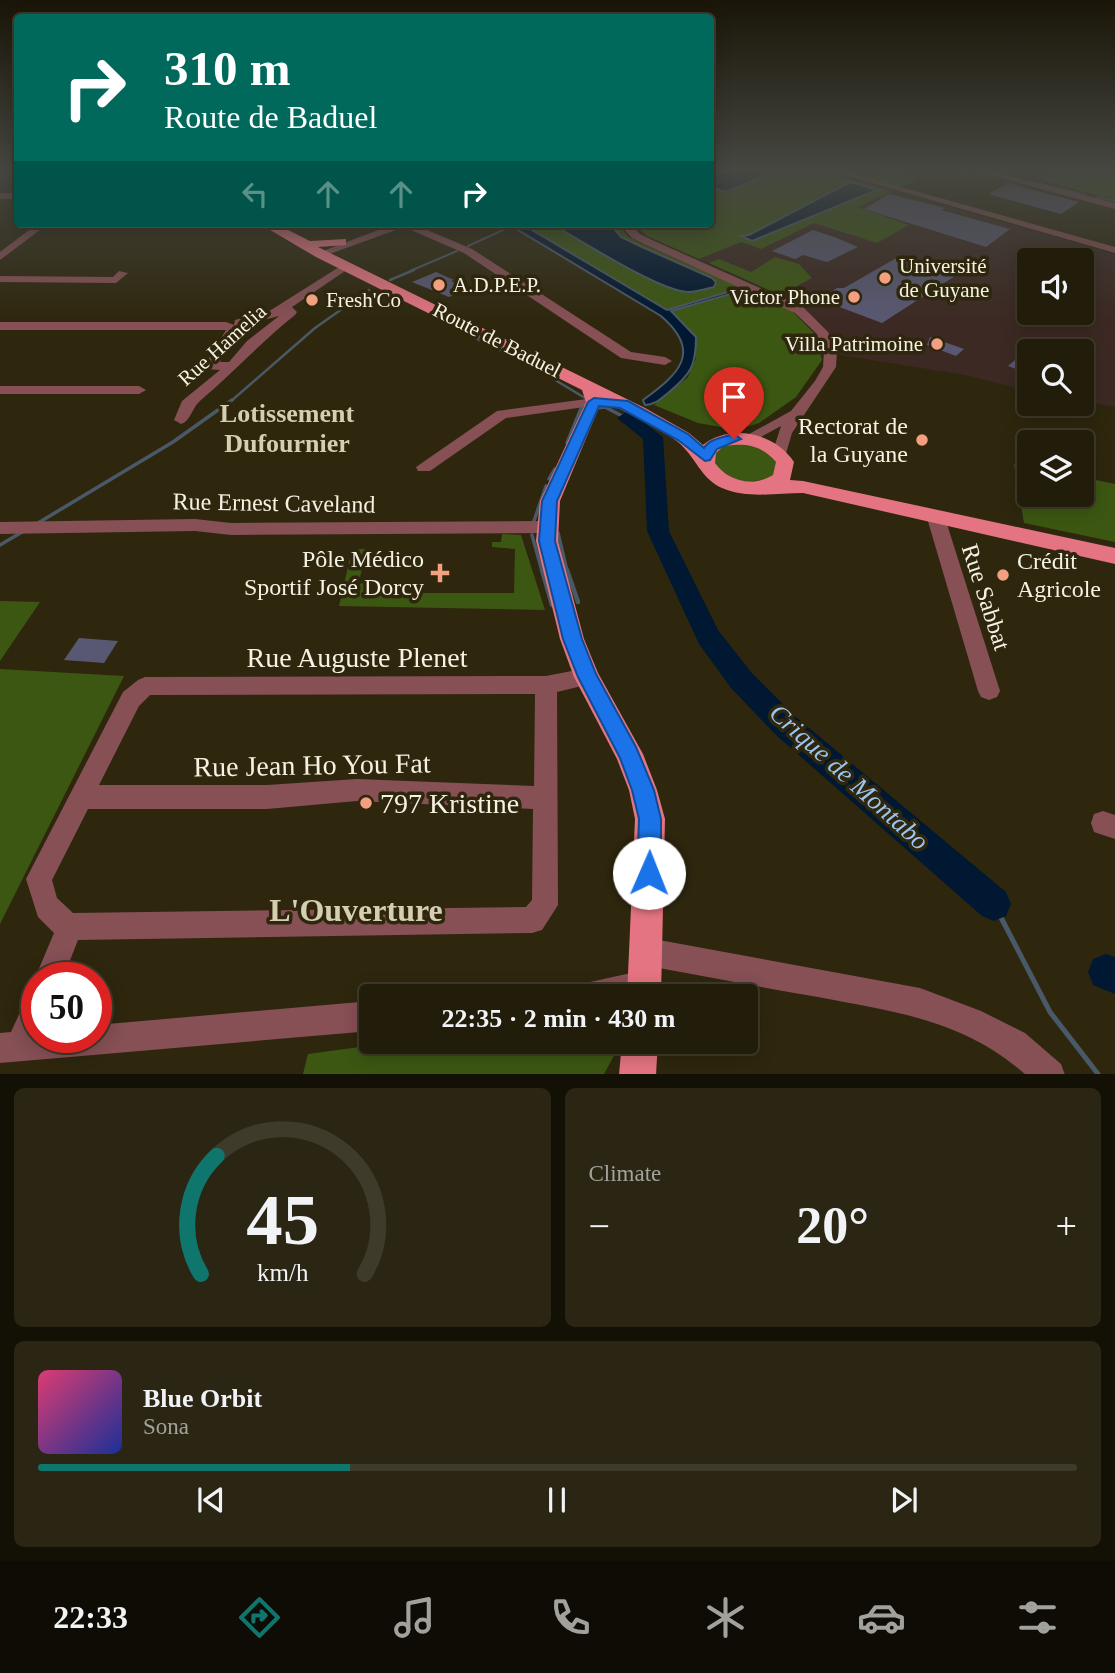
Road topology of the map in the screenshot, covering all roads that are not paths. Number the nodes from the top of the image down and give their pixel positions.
1 (1009, 220) edge
2 (38, 228) edge
3 (274, 228) edge
4 (381, 228) edge
5 (391, 228) edge
6 (413, 228) edge
7 (628, 228) edge
8 (344, 243) junction
9 (0, 244) edge
10 (17, 244) junction
11 (320, 250) junction
12 (1115, 250) edge
13 (0, 257) edge
14 (349, 265) junction
15 (123, 273) dead end
16 (0, 279) edge
17 (283, 307) junction
18 (0, 326) edge
19 (269, 329) junction
20 (665, 361) dead end
21 (233, 366) junction
22 (0, 390) edge
23 (139, 390) dead end
24 (592, 395) junction
25 (631, 408) junction
26 (796, 411) junction
27 (181, 420) dead end
28 (748, 439) junction
29 (726, 440) junction
30 (705, 457) junction
31 (782, 458) junction
32 (424, 467) dead end
33 (770, 486) junction
34 (886, 506) junction
35 (936, 518) junction
36 (547, 527) junction
37 (0, 528) edge
38 (1115, 556) edge
39 (587, 677) junction
40 (546, 685) junction
41 (989, 691) dead end
42 (81, 797) junction
43 (544, 798) junction
44 (70, 926) junction
45 (647, 955) junction
46 (55, 962) edge
47 (645, 984) edge
48 (359, 1017) edge
49 (21, 1031) edge
50 (11, 1046) edge
51 (639, 1054) edge
52 (637, 1074) edge
53 (1050, 1074) edge

1 - 12 street
2 - 10 street
3 - 11 main road, Route de Baduel
4 - 8 street
5 - 8 street
6 - 20 street
7 - 26 street
8 - 11 main road
8 - 14 main road
9 - 10 street
10 - 13 street
11 - 14 main road, Route de Baduel
14 - 17 street
14 - 24 main road, Route de Baduel
15 - 16 street
17 - 18 street
17 - 19 street, Rue Hamelia
19 - 21 street, Rue Hamelia
19 - 21 street
21 - 27 street, Rue Hamelia
22 - 23 street
24 - 25 main road
24 - 32 street
24 - 36 main road
25 - 29 main road
25 - 30 main road
26 - 28 street
26 - 31 street
28 - 29 main road
28 - 31 main road
29 - 30 main road
30 - 33 main road
31 - 33 main road
31 - 34 main road
33 - 34 main road
34 - 35 main road
35 - 38 main road
35 - 41 street, Rue Sabbat
36 - 37 street, Rue Ernest Caveland
36 - 39 main road
39 - 40 street, Rue Auguste Plenet
39 - 45 main road
40 - 42 street, Rue Auguste Plenet
40 - 43 street
42 - 43 street, Rue Jean Ho You Fat
42 - 44 street
43 - 44 street
44 - 46 street
45 - 47 main road
45 - 53 street
48 - 50 street
49 - 50 street
51 - 52 main road

